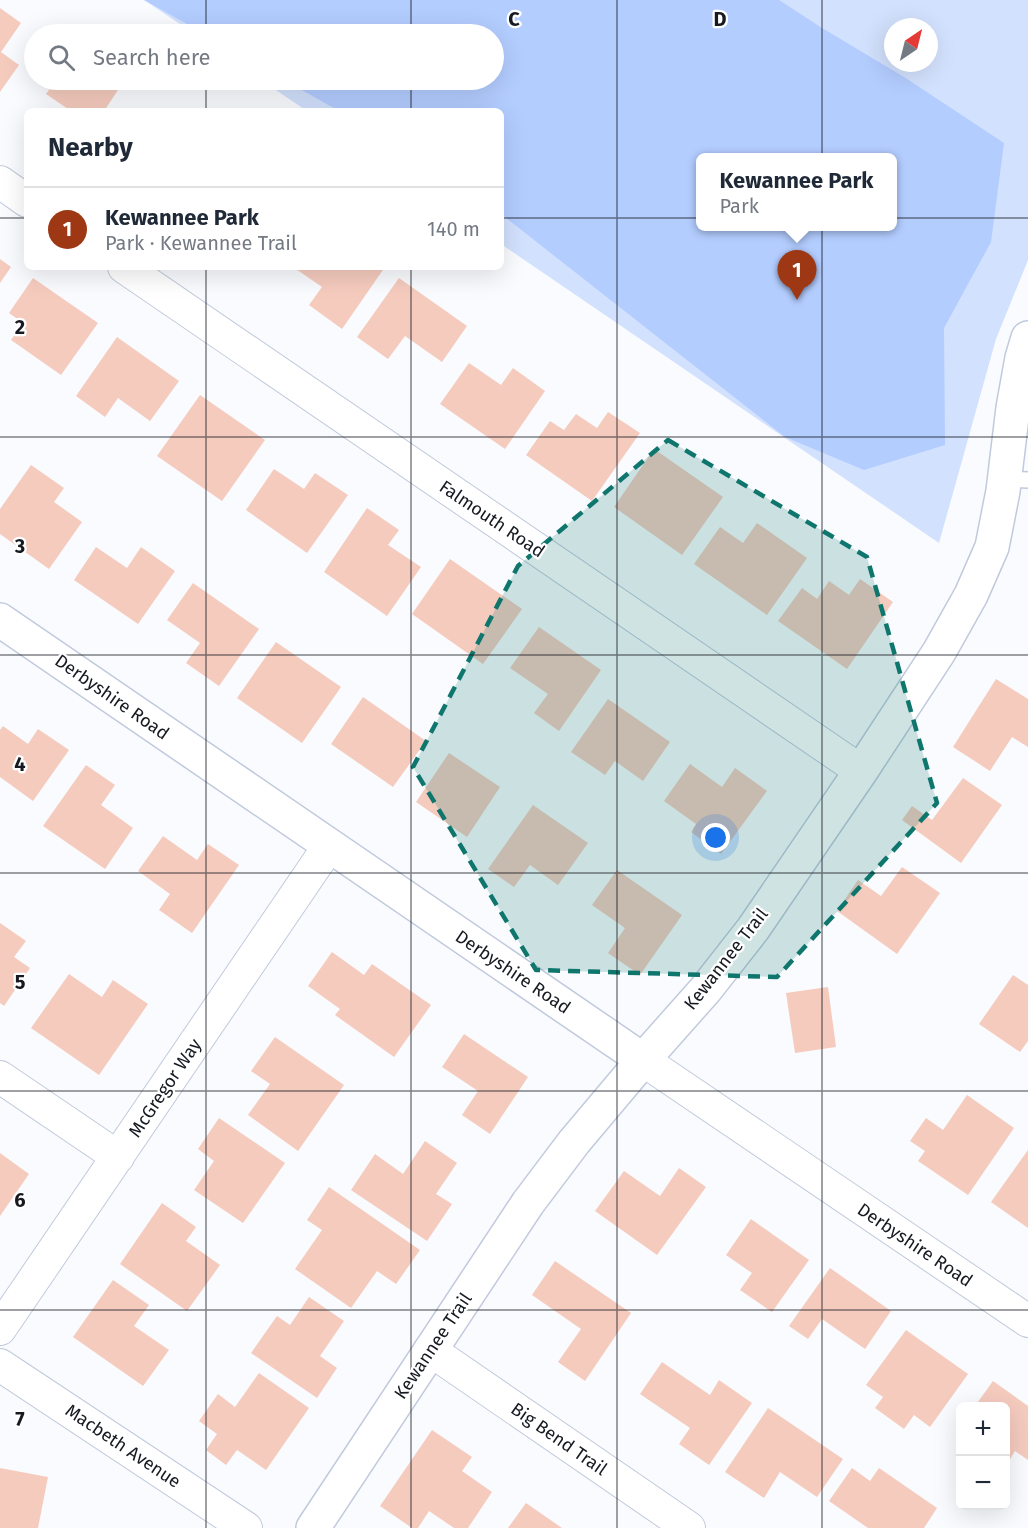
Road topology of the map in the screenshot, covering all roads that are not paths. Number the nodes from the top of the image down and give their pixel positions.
1 (0, 182) edge
2 (24, 199) edge
3 (128, 270) edge
4 (1025, 348) edge
5 (1016, 480) edge
6 (0, 620) edge
7 (861, 771) junction
8 (329, 846) junction
9 (643, 1060) junction
10 (0, 1077) edge
11 (118, 1157) junction
12 (1028, 1321) edge
13 (0, 1329) edge
14 (430, 1350) junction
15 (0, 1365) edge
16 (246, 1528) edge
17 (312, 1528) edge
18 (688, 1528) edge

1 - 2 street
3 - 7 street, Falmouth Road
4 - 5 street, Kewannee Trail
5 - 7 street, Kewannee Trail
6 - 8 street, Derbyshire Road
7 - 9 street, Kewannee Trail
8 - 9 street, Derbyshire Road
8 - 11 street, McGregor Way
9 - 12 street, Derbyshire Road
9 - 14 street, Kewannee Trail
10 - 11 street
11 - 13 street, McGregor Way
14 - 17 street, Kewannee Trail
14 - 18 street, Big Bend Trail
15 - 16 street, Macbeth Avenue

